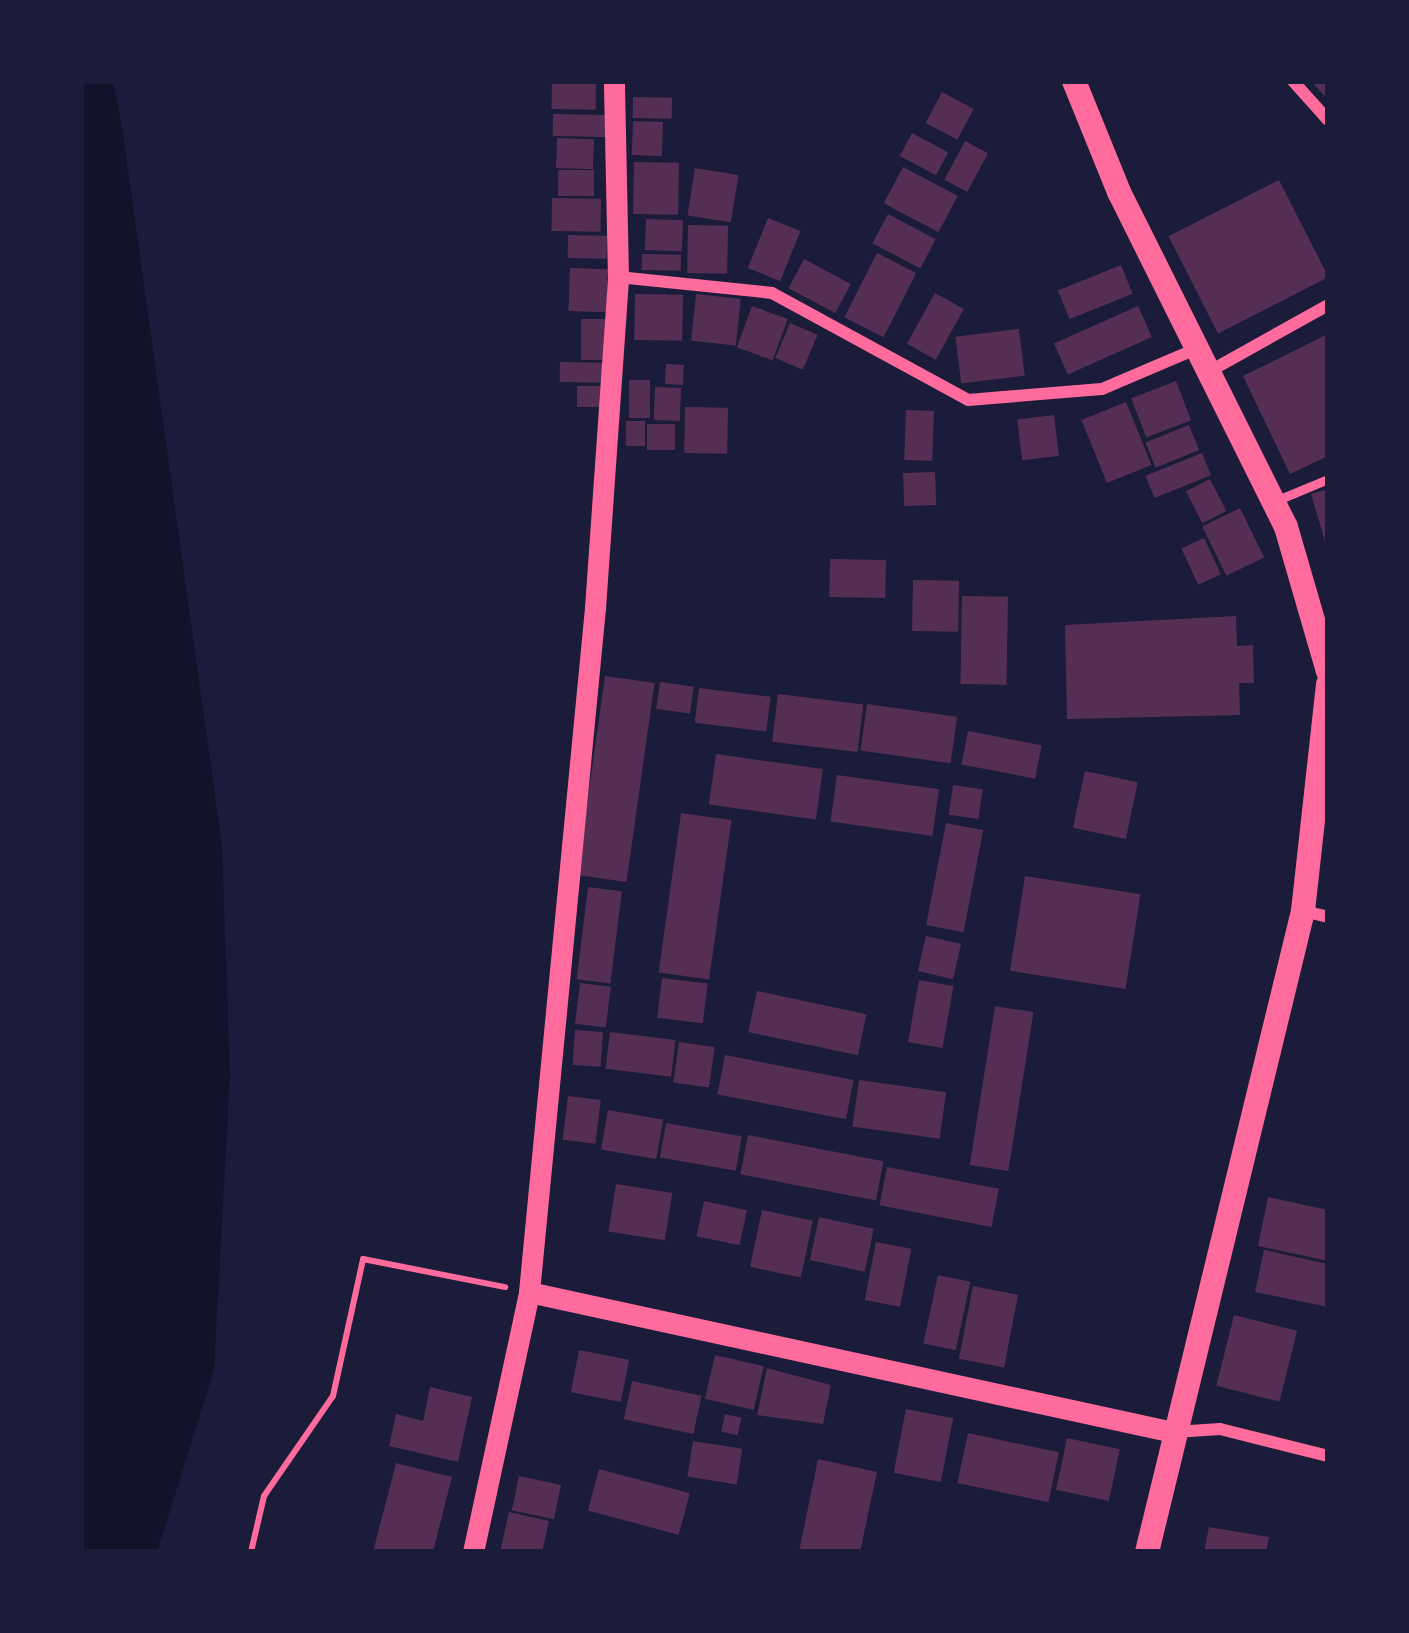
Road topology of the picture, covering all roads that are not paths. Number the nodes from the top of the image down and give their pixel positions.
1 (614, 81) edge
2 (1293, 81) edge
3 (1069, 86) edge
4 (1328, 120) edge
5 (618, 277) junction
6 (1328, 305) edge
7 (1204, 360) junction
8 (1328, 479) edge
9 (1275, 501) junction
10 (1328, 672) edge
11 (1328, 684) edge
12 (1316, 914) edge
13 (529, 1292) junction
14 (1173, 1432) junction
15 (1328, 1456) edge
16 (473, 1552) edge
17 (1147, 1552) edge

1 - 5 street
2 - 4 street
3 - 7 main road
5 - 7 street
5 - 13 street
6 - 7 street
7 - 9 main road
8 - 9 lane
9 - 10 main road
11 - 12 main road
12 - 14 main road
13 - 14 street
13 - 16 street
14 - 15 street
14 - 17 main road

